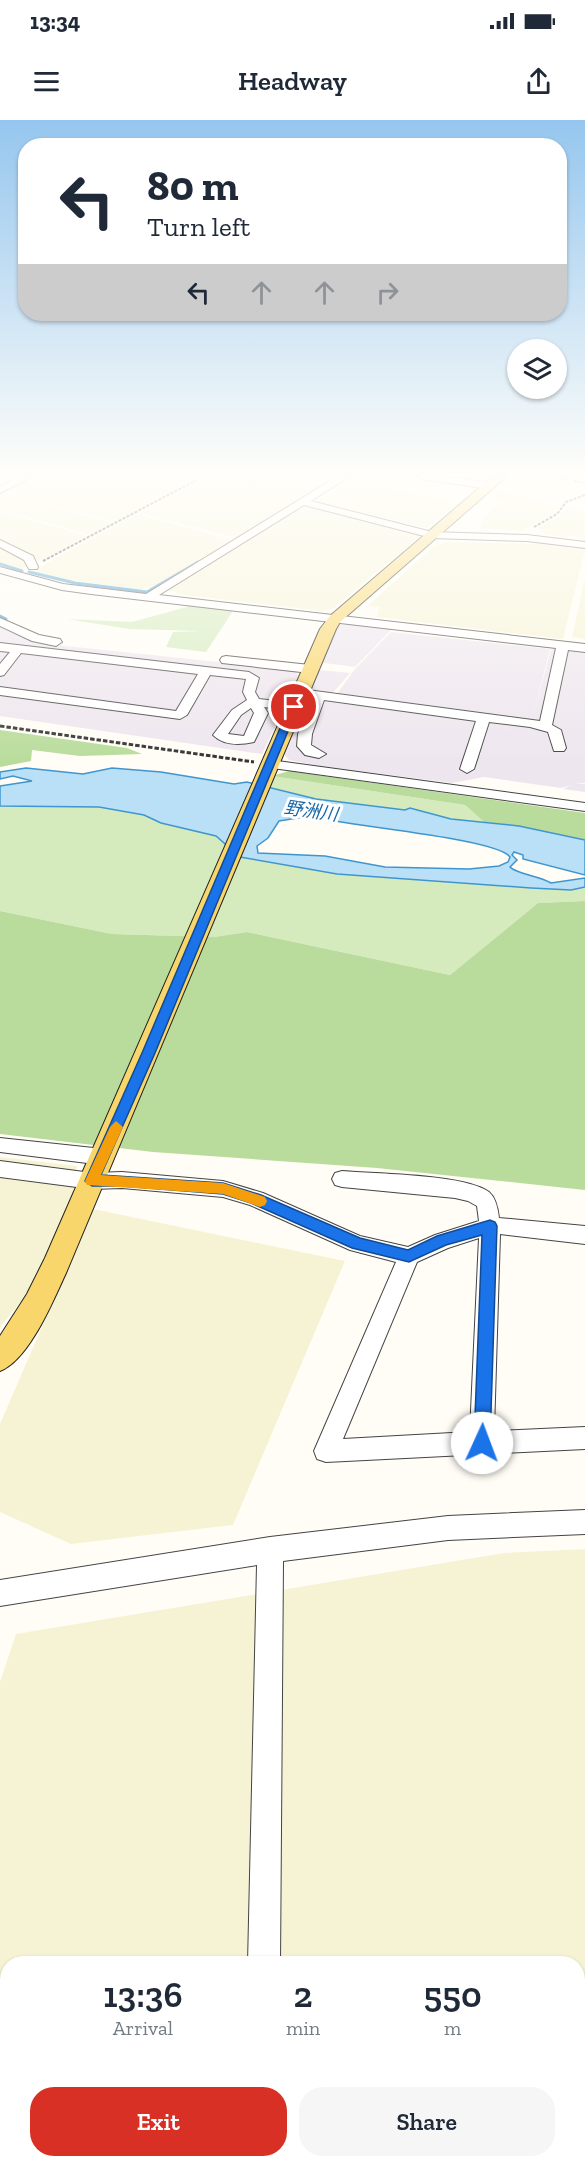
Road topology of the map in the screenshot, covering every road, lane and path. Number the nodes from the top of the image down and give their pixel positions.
1 (6, 572) edge
2 (190, 572) edge
3 (390, 572) edge
4 (147, 598) junction
5 (335, 619) junction
6 (0, 622) edge
7 (564, 645) junction
8 (0, 647) edge
9 (19, 648) junction
10 (585, 648) edge
11 (179, 655) dead end
12 (214, 658) dead end
13 (310, 669) junction
14 (206, 671) junction
15 (0, 672) edge
16 (0, 691) edge
17 (319, 695) junction
18 (297, 700) junction
19 (484, 718) junction
20 (0, 726) edge
21 (545, 727) junction
22 (559, 748) dead end
23 (319, 754) dead end
24 (268, 769) junction
25 (467, 769) dead end
26 (585, 807) edge
27 (0, 1145) edge
28 (0, 1168) edge
29 (97, 1169) junction
30 (342, 1179) dead end
31 (490, 1226) junction
32 (585, 1235) edge
33 (409, 1256) junction
34 (0, 1358) edge
35 (585, 1438) edge
36 (482, 1443) junction
37 (585, 1522) edge
38 (270, 1550) junction
39 (0, 1593) edge
40 (264, 1956) edge

1 - 4 street
2 - 4 street
3 - 5 main road
4 - 5 street
5 - 7 street
5 - 13 main road
6 - 11 street
7 - 10 street
7 - 21 street
8 - 9 street
9 - 14 street
9 - 15 street
12 - 13 street
13 - 18 main road
14 - 16 street
14 - 18 street
17 - 18 street
17 - 19 street
17 - 23 street
18 - 24 main road
19 - 21 street
19 - 25 street
20 - 24 path
21 - 22 street
24 - 26 street
24 - 29 main road
27 - 29 street
28 - 29 street
29 - 33 street
29 - 34 main road
30 - 31 street
31 - 32 street
31 - 33 street
31 - 36 street
33 - 36 street
35 - 36 street
37 - 38 street
38 - 39 street
38 - 40 street

